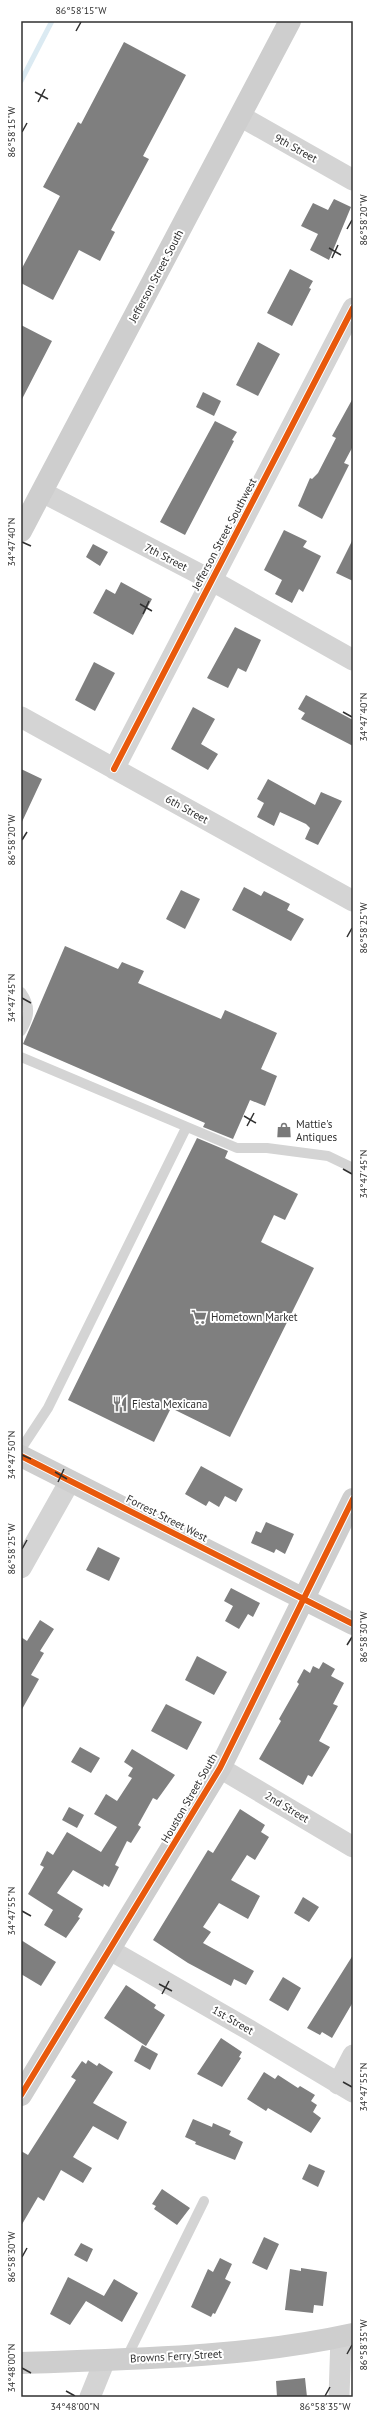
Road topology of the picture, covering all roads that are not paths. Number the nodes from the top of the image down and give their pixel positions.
1 (290, 21) edge
2 (240, 116) junction
3 (353, 180) edge
4 (353, 308) edge
5 (42, 492) junction
6 (21, 530) edge
7 (211, 580) junction
8 (353, 660) edge
9 (21, 717) edge
10 (114, 769) junction
11 (353, 901) edge
12 (21, 992) edge
13 (21, 1031) edge
14 (21, 1057) edge
15 (186, 1128) junction
16 (353, 1168) edge
17 (21, 1449) edge
18 (21, 1456) edge
19 (70, 1481) junction
20 (353, 1499) edge
21 (21, 1568) edge
22 (304, 1598) junction
23 (353, 1624) edge
24 (220, 1768) junction
25 (353, 1847) edge
26 (110, 1950) junction
27 (353, 2055) edge
28 (345, 2088) edge
29 (22, 2092) edge
30 (204, 2201) dead end
31 (347, 2336) edge
32 (126, 2359) junction
33 (105, 2360) junction
34 (21, 2363) edge
35 (90, 2397) edge
36 (339, 2397) edge

1 - 2 street, Jefferson Street South
2 - 3 street, 9th Street
2 - 5 street, Jefferson Street South
4 - 7 street, Jefferson Street Southwest
5 - 6 street, Jefferson Street South
5 - 7 street, 7th Street
7 - 8 street, 7th Street
7 - 10 street, Jefferson Street Southwest
9 - 10 street, 6th Street
10 - 11 street, 6th Street
12 - 13 lane
14 - 15 lane
15 - 16 lane
15 - 17 lane
18 - 19 street, Forrest Street West
19 - 21 street
19 - 22 street, Forrest Street West
20 - 22 street, Houston Street South
22 - 23 street, Forrest Street West
22 - 24 street, Houston Street South
24 - 25 street, 2nd Street
24 - 26 street, Houston Street South
26 - 28 street, 1st Street
26 - 29 street, Houston Street South
27 - 28 street
30 - 32 lane
31 - 32 street, Browns Ferry Street
31 - 36 street
32 - 33 street, Browns Ferry Street
33 - 34 street, Browns Ferry Street
33 - 35 street

